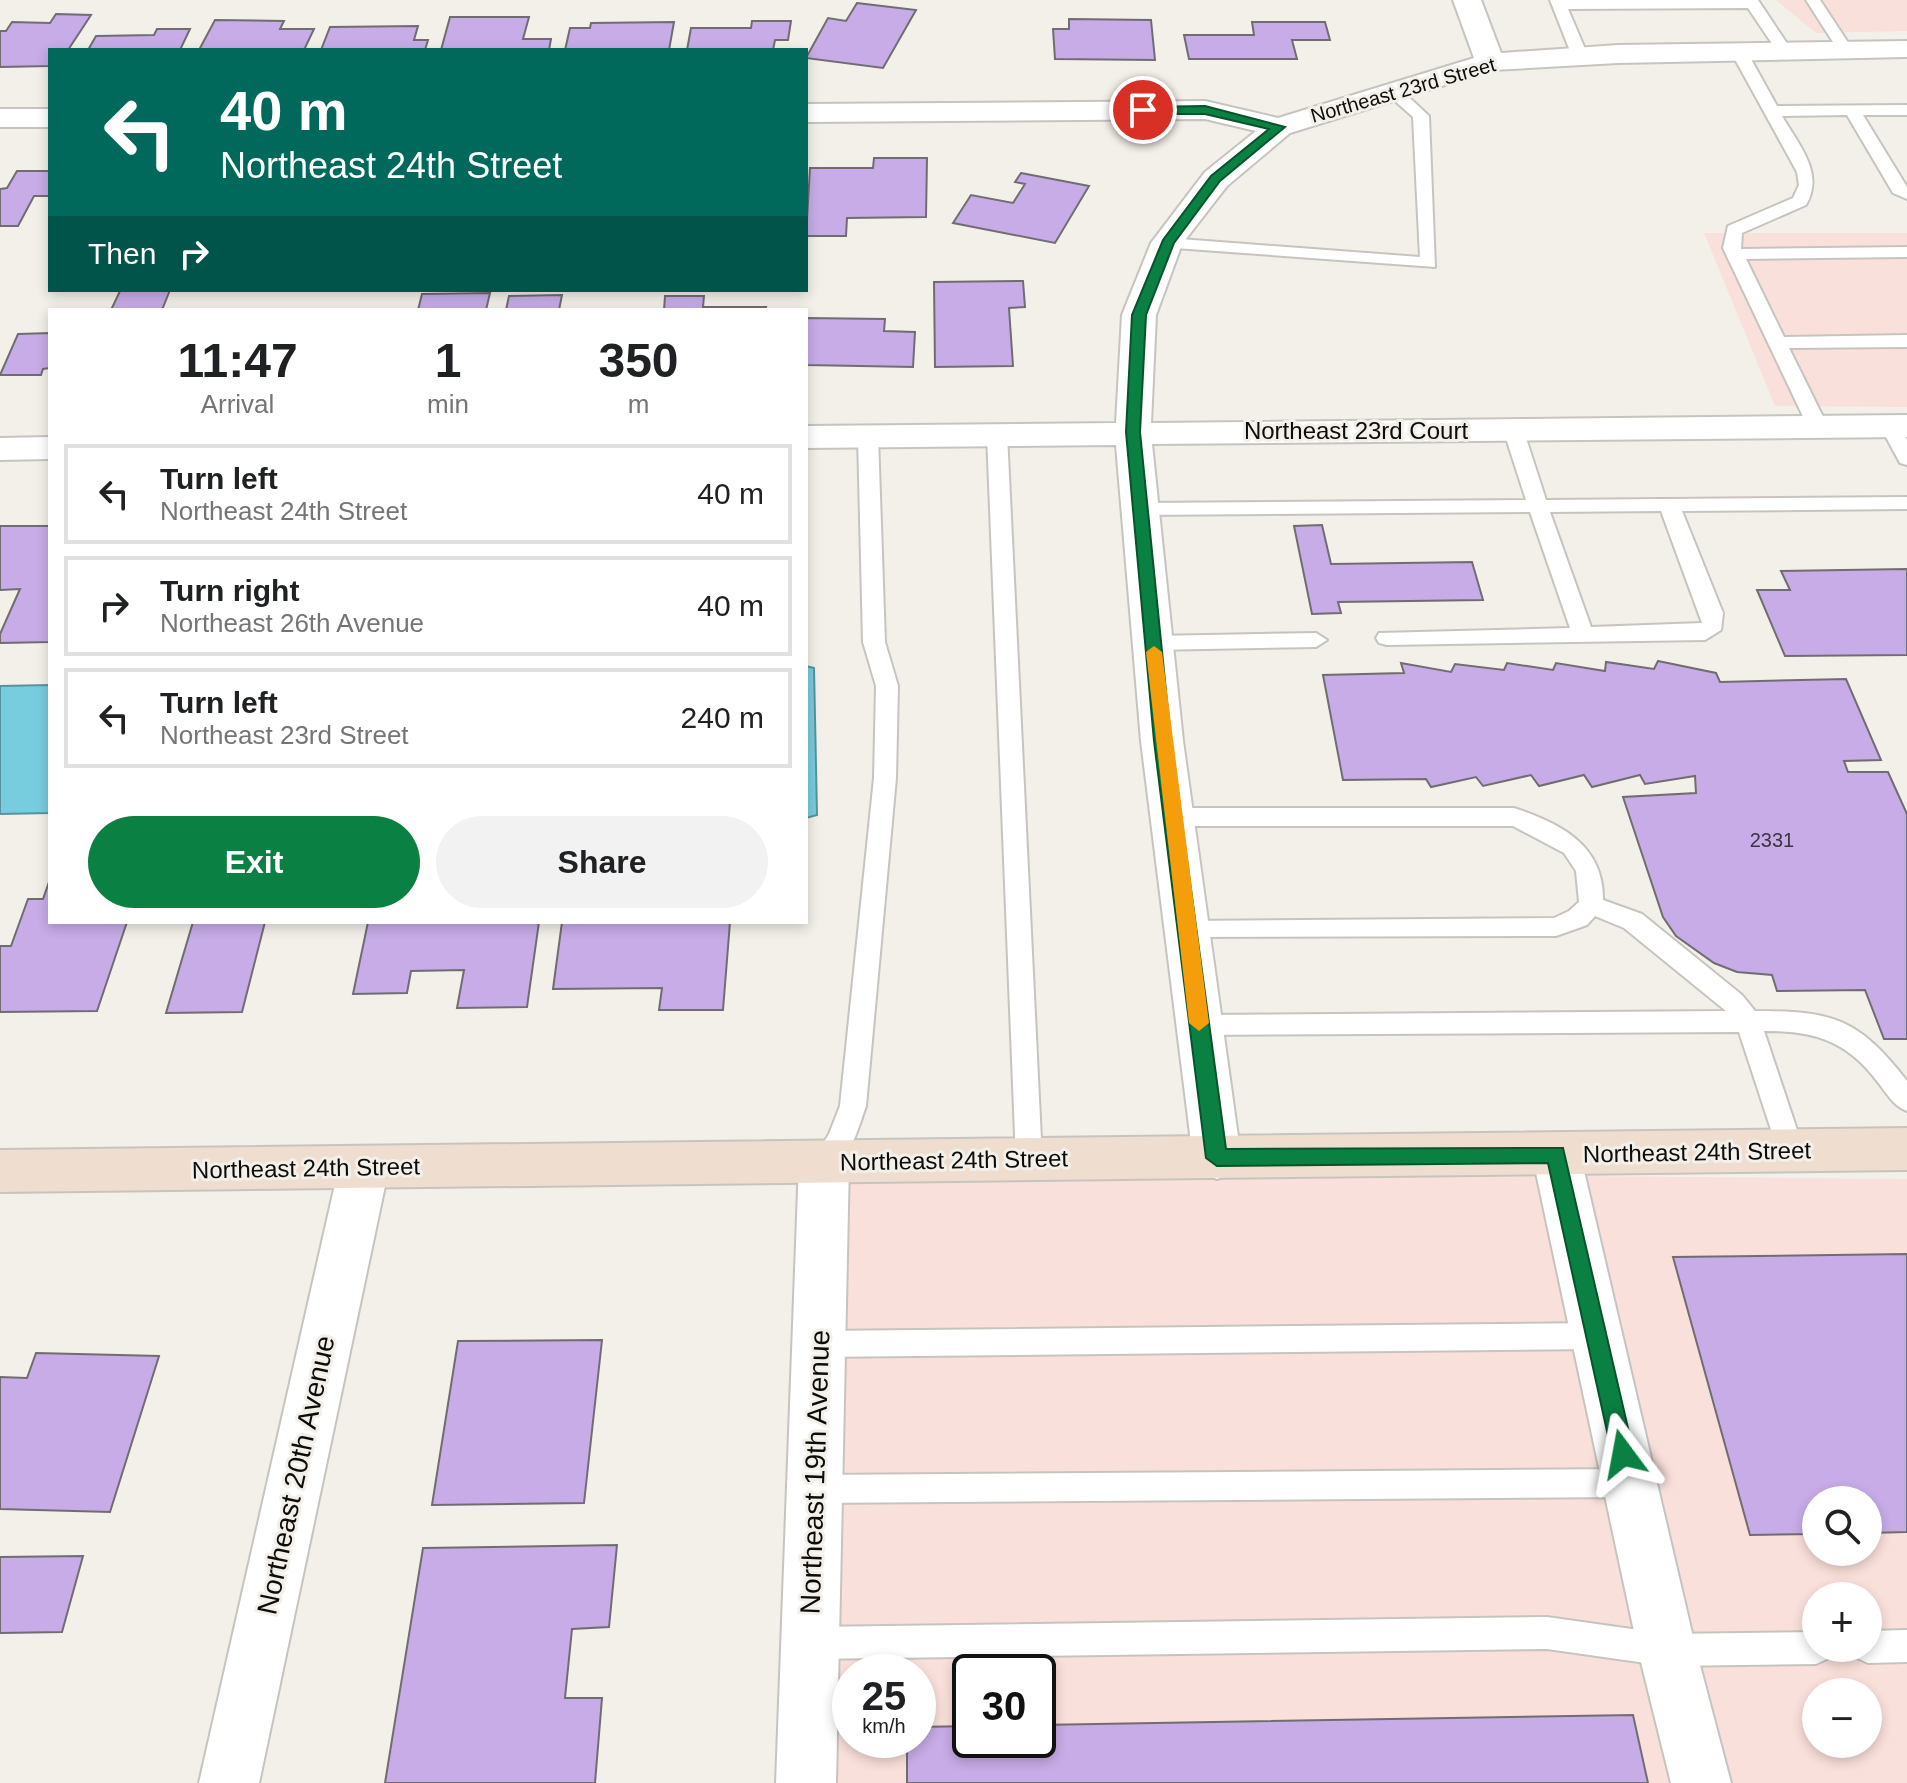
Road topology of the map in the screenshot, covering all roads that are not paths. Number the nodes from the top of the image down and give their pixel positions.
1 (1467, 0) edge
2 (1813, 0) edge
3 (1558, 2) edge
4 (1907, 49) edge
5 (1845, 50) junction
6 (1784, 51) junction
7 (1739, 52) junction
8 (1580, 56) junction
9 (1490, 62) junction
10 (1392, 90) junction
11 (1852, 110) junction
12 (1907, 110) edge
13 (1771, 111) junction
14 (808, 113) edge
15 (0, 118) edge
16 (48, 118) edge
17 (1279, 127) junction
18 (1907, 194) edge
19 (1167, 243) junction
20 (1907, 252) edge
21 (1735, 254) junction
22 (1907, 341) edge
23 (1778, 343) junction
24 (1898, 426) edge
25 (1818, 427) junction
26 (1513, 429) junction
27 (1133, 432) junction
28 (997, 434) junction
29 (868, 436) junction
30 (808, 437) edge
31 (48, 448) edge
32 (0, 449) edge
33 (1907, 459) edge
34 (1907, 503) edge
35 (1669, 505) junction
36 (1538, 506) junction
37 (1140, 509) junction
38 (1583, 635) junction
39 (1387, 638) dead end
40 (1316, 640) dead end
41 (1153, 643) junction
42 (1172, 817) junction
43 (1591, 905) junction
44 (1187, 930) junction
45 (1748, 1021) junction
46 (1199, 1025) junction
47 (1907, 1100) edge
48 (1907, 1149) edge
49 (1791, 1151) junction
50 (1556, 1154) junction
51 (1217, 1158) junction
52 (1029, 1160) junction
53 (824, 1162) junction
54 (364, 1167) junction
55 (0, 1171) edge
56 (1597, 1336) junction
57 (818, 1344) junction
58 (1630, 1483) junction
59 (814, 1489) junction
60 (810, 1643) junction
61 (1907, 1646) edge
62 (1882, 1647) edge
63 (1802, 1648) edge
64 (1667, 1650) junction
65 (229, 1783) edge
66 (806, 1783) edge
67 (1701, 1783) edge

1 - 9 street
2 - 5 lane
3 - 6 lane
3 - 8 lane
4 - 5 street, Northeast 23rd Street
5 - 6 street, Northeast 23rd Street
6 - 7 street, Northeast 23rd Street
7 - 8 street, Northeast 23rd Street
7 - 13 lane
8 - 9 street, Northeast 23rd Street
9 - 10 street, Northeast 23rd Street
10 - 17 street, Northeast 23rd Street
10 - 19 lane
11 - 12 lane
11 - 13 lane
11 - 18 lane
13 - 21 lane
14 - 17 street, Northeast 23rd Street
15 - 16 street
17 - 19 street
19 - 27 street
20 - 21 lane
21 - 23 lane
22 - 23 lane
23 - 25 lane
24 - 25 street, Northeast 23rd Court
24 - 33 lane
25 - 26 street, Northeast 23rd Court
26 - 27 street, Northeast 23rd Court
26 - 36 lane
27 - 28 street, Northeast 23rd Court
27 - 37 street
28 - 29 street, Northeast 23rd Court
28 - 52 lane
29 - 30 street, Northeast 23rd Court
29 - 53 lane
31 - 32 street
34 - 35 lane
35 - 36 lane
35 - 38 lane
36 - 37 lane
36 - 38 lane
37 - 41 street
38 - 39 lane
40 - 41 lane
41 - 42 street
42 - 43 lane
42 - 44 street
43 - 44 lane
43 - 45 lane
44 - 46 street
45 - 46 lane
45 - 47 lane
45 - 49 lane
46 - 51 street
48 - 49 street, Northeast 24th Street
49 - 50 street, Northeast 24th Street
50 - 51 street, Northeast 24th Street
50 - 56 street
51 - 52 street, Northeast 24th Street
52 - 53 street, Northeast 24th Street
53 - 54 street, Northeast 24th Street
53 - 57 street, Northeast 19th Avenue
54 - 55 street, Northeast 24th Street
54 - 65 street, Northeast 20th Avenue
56 - 57 lane
56 - 58 street
57 - 59 street, Northeast 19th Avenue
58 - 59 lane
58 - 64 street
59 - 60 street, Northeast 19th Avenue
60 - 64 lane
60 - 66 street, Northeast 19th Avenue
61 - 62 lane
63 - 64 lane
64 - 67 street

